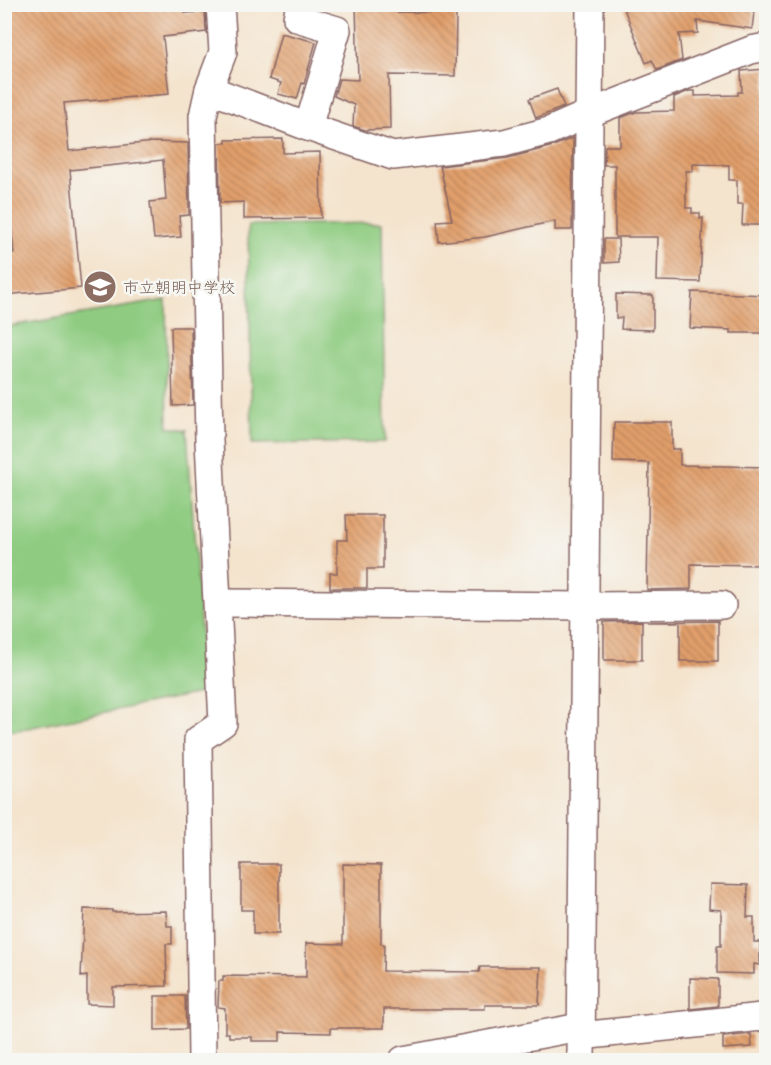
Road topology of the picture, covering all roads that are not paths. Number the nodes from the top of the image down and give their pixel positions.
1 (220, 4) edge
2 (300, 4) edge
3 (590, 4) edge
4 (766, 47) edge
5 (209, 89) junction
6 (590, 113) junction
7 (308, 128) junction
8 (219, 603) junction
9 (722, 605) dead end
10 (584, 606) junction
11 (762, 1017) dead end
12 (581, 1041) edge
13 (202, 1060) edge
14 (403, 1060) edge

1 - 5 street
2 - 7 street
3 - 6 street
4 - 6 street
5 - 7 street
5 - 8 street
6 - 7 street
6 - 10 street
8 - 10 street
8 - 13 street
9 - 10 street
10 - 12 street
11 - 12 street
12 - 14 street

